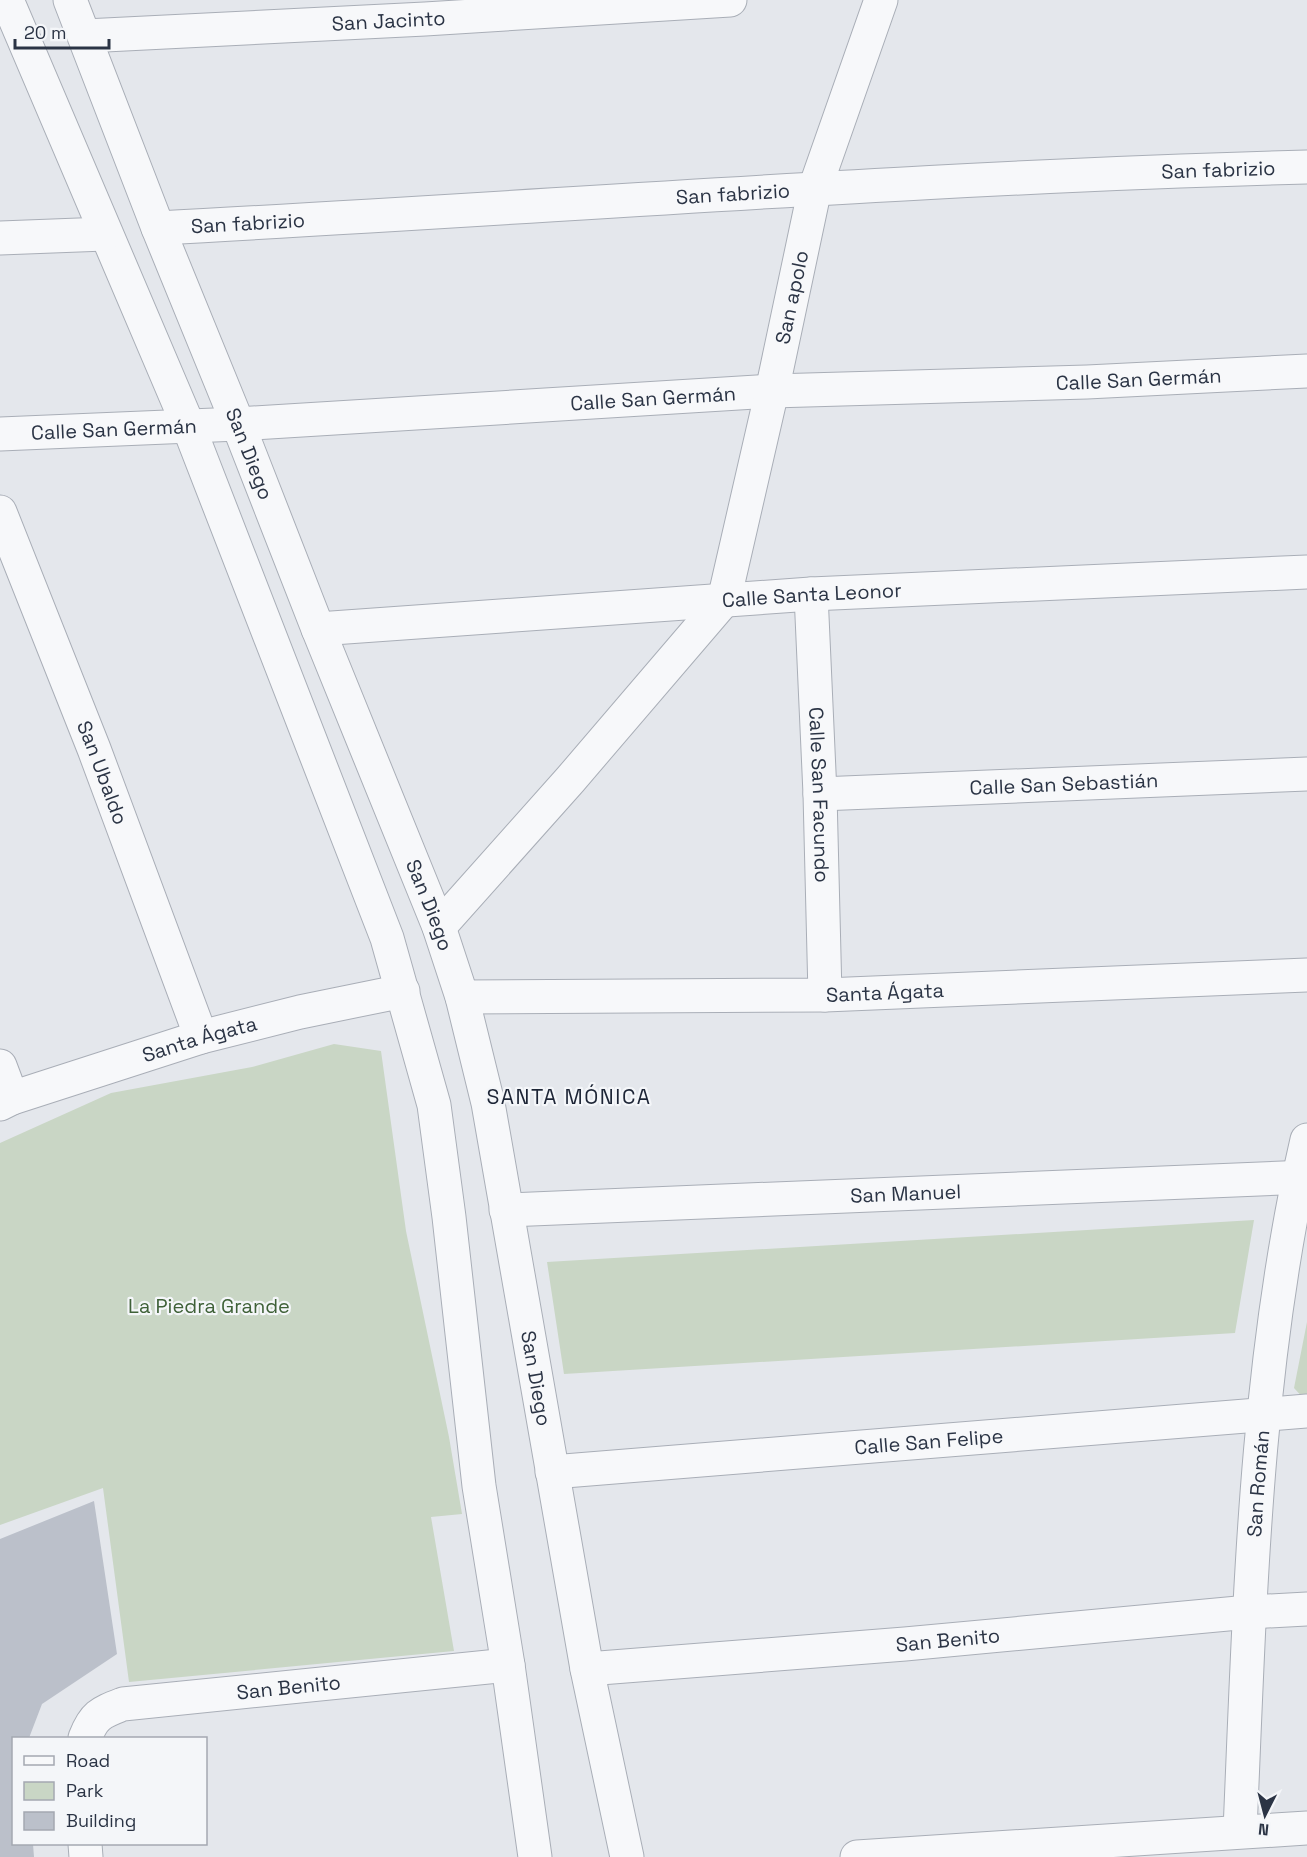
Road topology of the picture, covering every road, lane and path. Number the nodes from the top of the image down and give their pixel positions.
1 (7, 0) edge
2 (70, 0) edge
3 (730, 0) edge
4 (881, 0) edge
5 (85, 36) junction
6 (12, 41) edge
7 (1307, 167) edge
8 (815, 188) junction
9 (158, 228) junction
10 (105, 234) junction
11 (0, 238) edge
12 (1307, 371) edge
13 (772, 391) junction
14 (238, 424) junction
15 (188, 425) junction
16 (0, 434) edge
17 (0, 512) edge
18 (1307, 572) edge
19 (811, 594) junction
20 (724, 600) junction
21 (318, 629) junction
22 (1307, 774) edge
23 (820, 794) junction
24 (439, 927) junction
25 (1307, 975) edge
26 (403, 991) junction
27 (825, 995) junction
28 (462, 997) junction
29 (201, 1037) junction
30 (0, 1066) edge
31 (6, 1101) edge
32 (1307, 1140) edge
33 (1303, 1177) edge
34 (506, 1210) junction
35 (1307, 1411) edge
36 (1263, 1414) junction
37 (552, 1472) junction
38 (1307, 1610) edge
39 (1249, 1612) junction
40 (508, 1665) junction
41 (587, 1670) junction
42 (86, 1737) edge
43 (1307, 1828) edge
44 (1240, 1831) junction
45 (535, 1857) edge
46 (627, 1857) edge
47 (857, 1857) edge

1 - 6 street
2 - 5 street, San Diego
3 - 5 street, San Jacinto
4 - 8 street, San apolo
5 - 9 street, San Diego
6 - 10 street
7 - 8 street, San fabrizio
8 - 9 street, San fabrizio
8 - 13 street, San apolo
9 - 14 street, San Diego
10 - 11 street
10 - 15 street
12 - 13 street, Calle San Germán
13 - 14 street, Calle San Germán
13 - 20 street, San apolo
14 - 15 street, Calle San Germán
14 - 21 street, San Diego
15 - 16 street, Calle San Germán
15 - 26 street
17 - 29 street, San Ubaldo
18 - 19 street, Calle Santa Leonor
19 - 20 street, Calle Santa Leonor
19 - 23 street, Calle San Facundo
20 - 21 street, Calle Santa Leonor
20 - 24 street
21 - 24 street, San Diego
22 - 23 street, Calle San Sebastián
23 - 27 street, Calle San Facundo
24 - 28 street, San Diego
25 - 27 street, Santa Ágata
26 - 29 street, Santa Ágata
26 - 40 street
27 - 28 street, Santa Ágata
28 - 34 street, San Diego
29 - 31 street, Santa Ágata
30 - 31 street
32 - 33 street, San Román
33 - 34 street, San Manuel
33 - 36 street, San Román
34 - 37 street, San Diego
35 - 36 street, Calle San Felipe
36 - 37 street, Calle San Felipe
36 - 39 street, San Román
37 - 41 street, San Diego
38 - 39 street, San Benito
39 - 41 street, San Benito
39 - 44 street, San Román
40 - 42 street, San Benito
40 - 45 street
41 - 46 street, San Diego
43 - 44 street
44 - 47 street

